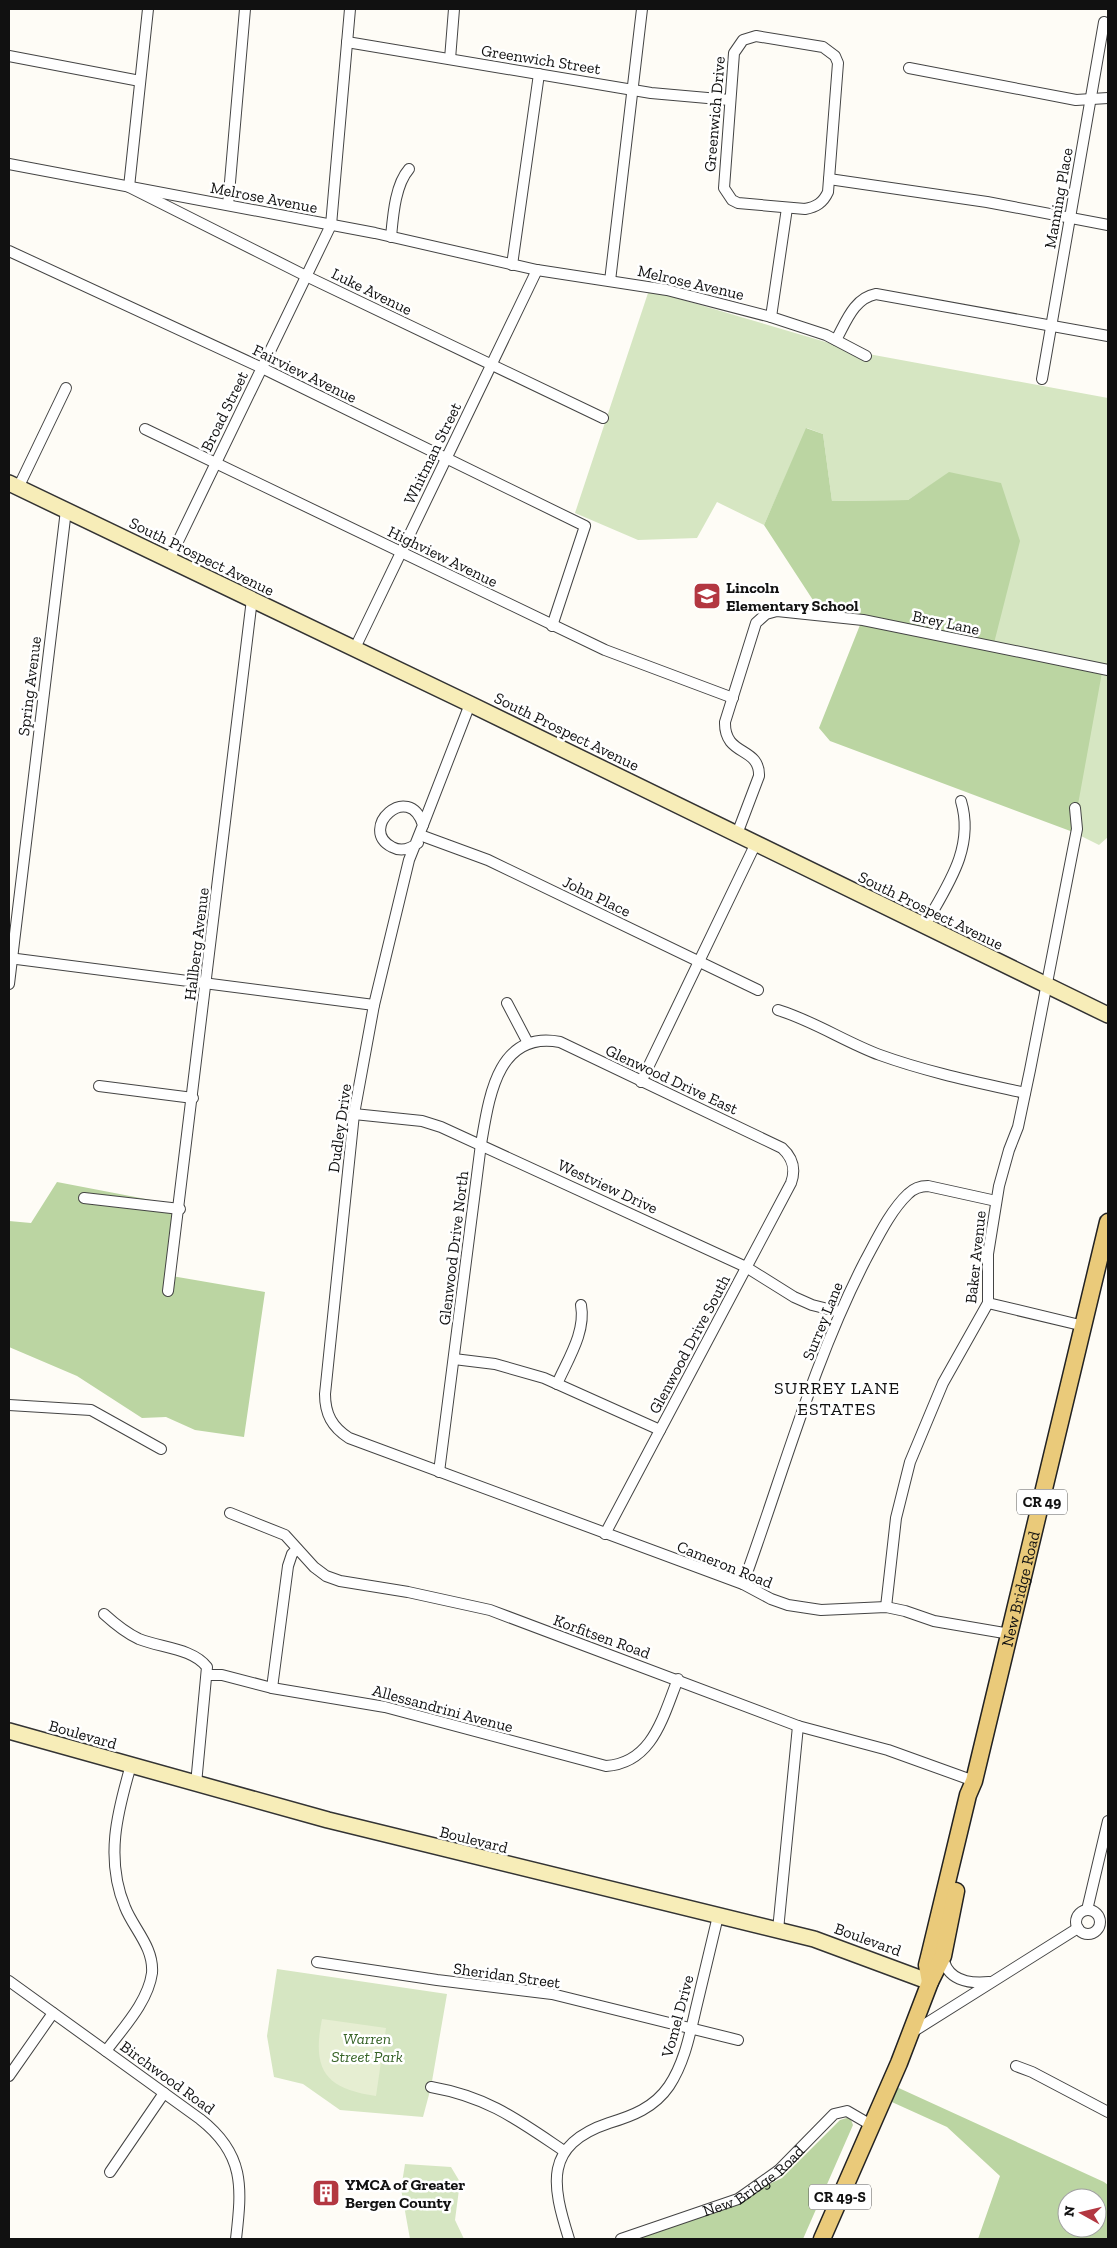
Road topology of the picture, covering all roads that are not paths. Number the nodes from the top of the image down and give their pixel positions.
1 (148, 9) edge
2 (245, 9) edge
3 (350, 9) edge
4 (454, 9) edge
5 (642, 9) edge
6 (1104, 22) dead end
7 (347, 42) junction
8 (9, 56) edge
9 (450, 59) junction
10 (908, 68) dead end
11 (539, 74) junction
12 (140, 81) junction
13 (633, 90) junction
14 (1108, 98) edge
15 (730, 100) junction
16 (1090, 101) junction
17 (9, 164) edge
18 (409, 169) dead end
19 (829, 179) junction
20 (130, 187) junction
21 (228, 205) junction
22 (787, 208) junction
23 (1070, 218) junction
24 (331, 225) junction
25 (1108, 225) edge
26 (391, 237) junction
27 (9, 252) edge
28 (512, 265) junction
29 (536, 270) junction
30 (306, 276) junction
31 (610, 281) junction
32 (771, 317) junction
33 (1052, 325) junction
34 (1108, 336) edge
35 (836, 340) junction
36 (866, 356) dead end
37 (491, 365) junction
38 (262, 368) junction
39 (1042, 379) dead end
40 (66, 388) dead end
41 (602, 418) dead end
42 (145, 429) dead end
43 (446, 458) junction
44 (216, 463) junction
45 (14, 485) edge
46 (66, 510) junction
47 (401, 552) junction
48 (169, 560) junction
49 (252, 599) junction
50 (552, 626) junction
51 (355, 648) junction
52 (1108, 670) edge
53 (733, 698) junction
54 (470, 704) junction
55 (961, 801) dead end
56 (1075, 808) dead end
57 (420, 834) junction
58 (737, 834) junction
59 (756, 843) junction
60 (925, 926) junction
61 (10, 958) edge
62 (699, 962) junction
63 (207, 982) junction
64 (9, 984) edge
65 (1047, 986) junction
66 (758, 990) dead end
67 (507, 1003) dead end
68 (374, 1005) junction
69 (778, 1010) dead end
70 (1108, 1015) edge
71 (528, 1043) junction
72 (641, 1082) junction
73 (98, 1086) dead end
74 (1025, 1093) junction
75 (193, 1098) junction
76 (354, 1114) junction
77 (481, 1144) junction
78 (794, 1166) joint
79 (84, 1198) dead end
80 (996, 1201) junction
81 (180, 1209) junction
82 (1107, 1232) edge
83 (746, 1267) junction
84 (168, 1291) dead end
85 (988, 1303) junction
86 (581, 1304) dead end
87 (840, 1312) junction
88 (1084, 1326) junction
89 (454, 1359) junction
90 (557, 1384) junction
91 (9, 1405) edge
92 (332, 1422) joint
93 (660, 1430) junction
94 (161, 1449) dead end
95 (439, 1472) junction
96 (230, 1513) dead end
97 (605, 1534) junction
98 (297, 1549) junction
99 (743, 1584) junction
100 (886, 1607) junction
101 (104, 1614) dead end
102 (1010, 1634) junction
103 (208, 1675) junction
104 (678, 1679) junction
105 (272, 1688) junction
106 (798, 1726) junction
107 (9, 1731) edge
108 (131, 1765) junction
109 (974, 1781) junction
110 (196, 1784) junction
111 (1108, 1821) edge
112 (1088, 1910) junction
113 (718, 1916) junction
114 (1078, 1928) junction
115 (1104, 1928) edge
116 (778, 1930) junction
117 (943, 1956) junction
118 (317, 1962) dead end
119 (9, 1981) edge
120 (930, 1982) junction
121 (992, 1982) junction
122 (53, 2013) junction
123 (691, 2028) junction
124 (910, 2033) junction
125 (738, 2040) dead end
126 (106, 2051) junction
127 (1016, 2066) dead end
128 (9, 2076) edge
129 (431, 2087) dead end
130 (164, 2093) junction
131 (1108, 2112) edge
132 (871, 2125) junction
133 (564, 2152) junction
134 (110, 2172) dead end
135 (236, 2239) edge
136 (569, 2239) edge
137 (621, 2239) edge
138 (822, 2239) edge

1 - 12 street
2 - 21 street
3 - 7 street
4 - 9 street
5 - 13 street
6 - 16 street, Manning Place
7 - 9 street, Greenwich Street
7 - 24 street
8 - 12 street
9 - 11 street, Greenwich Street
10 - 16 street
11 - 13 street, Greenwich Street
11 - 28 street
12 - 20 street
13 - 15 street, Greenwich Street
13 - 31 street
14 - 16 street
15 - 19 street, Greenwich Drive
15 - 22 street, Greenwich Drive
16 - 23 street, Manning Place
17 - 20 street, Melrose Avenue
18 - 26 street
19 - 22 street, Greenwich Drive
19 - 23 street
20 - 21 street, Melrose Avenue
20 - 30 street, Luke Avenue
21 - 24 street, Melrose Avenue
22 - 32 street
23 - 25 street
23 - 33 street, Manning Place
24 - 26 street, Melrose Avenue
24 - 30 street, Broad Street
26 - 28 street, Melrose Avenue
27 - 38 street, Fairview Avenue
28 - 29 street, Melrose Avenue
29 - 31 street, Melrose Avenue
29 - 37 street, Whitman Street
30 - 37 street, Luke Avenue
30 - 38 street, Broad Street
31 - 32 street, Melrose Avenue
32 - 35 street, Melrose Avenue
33 - 34 street
33 - 35 street
33 - 39 street, Manning Place
35 - 36 street, Melrose Avenue
37 - 41 street, Luke Avenue
37 - 43 street, Whitman Street
38 - 43 street, Fairview Avenue
38 - 44 street, Broad Street
40 - 45 street
42 - 44 street, Highview Avenue
43 - 47 street, Whitman Street
43 - 50 street, Fairview Avenue
44 - 47 street, Highview Avenue
44 - 48 street, Broad Street
45 - 46 street, South Prospect Avenue
46 - 48 street, South Prospect Avenue
46 - 61 street, Spring Avenue
47 - 50 street, Highview Avenue
47 - 51 street, Whitman Street
48 - 49 street, South Prospect Avenue
49 - 51 street, South Prospect Avenue
49 - 63 street, Hallberg Avenue
50 - 53 street, Highview Avenue
51 - 54 street, South Prospect Avenue
52 - 53 street, Brey Lane
53 - 58 street
54 - 57 street, Dudley Drive
54 - 58 street, South Prospect Avenue
55 - 60 street
56 - 65 street, Baker Avenue
57 - 62 street, John Place
57 - 68 street, Dudley Drive
58 - 59 street, South Prospect Avenue
59 - 60 street, South Prospect Avenue
59 - 62 street
60 - 65 street, South Prospect Avenue
61 - 63 street
61 - 64 street, Spring Avenue
62 - 66 street, John Place
62 - 72 street
63 - 68 street
63 - 75 street, Hallberg Avenue
65 - 70 street, South Prospect Avenue
65 - 74 street, Baker Avenue
67 - 71 street
68 - 76 street, Dudley Drive
69 - 74 street
71 - 72 street, Glenwood Drive East
71 - 77 street, Glenwood Drive North
72 - 78 street, Glenwood Drive East
73 - 75 street
74 - 80 street, Baker Avenue
75 - 81 street, Hallberg Avenue
76 - 77 street, Westview Drive
76 - 92 street, Dudley Drive
77 - 83 street, Westview Drive
77 - 89 street, Glenwood Drive North
78 - 83 street, Glenwood Drive South
79 - 81 street
80 - 85 street, Baker Avenue
80 - 87 street, Surrey Lane
81 - 84 street, Hallberg Avenue
82 - 88 main road, New Bridge Road / CR 49
83 - 87 street, Westview Drive
83 - 93 street, Glenwood Drive South
85 - 88 street
85 - 100 street, Baker Avenue
86 - 90 street
87 - 99 street, Surrey Lane
88 - 102 main road, New Bridge Road / CR 49
89 - 90 street
89 - 95 street, Glenwood Drive North
90 - 93 street
91 - 94 street
92 - 95 street, Cameron Road
93 - 97 street, Glenwood Drive South
95 - 97 street, Cameron Road
96 - 98 street, Korfitsen Road
97 - 99 street, Cameron Road
98 - 104 street, Korfitsen Road
98 - 105 street
99 - 100 street, Cameron Road
100 - 102 street, Cameron Road
101 - 103 street
102 - 109 main road, New Bridge Road / CR 49
103 - 105 street, Allessandrini Avenue
103 - 110 street
104 - 105 street, Allessandrini Avenue
104 - 106 street, Korfitsen Road
106 - 109 street, Korfitsen Road
106 - 116 street
107 - 108 street, Boulevard
108 - 110 street, Boulevard
108 - 126 street
109 - 117 main road, New Bridge Road / CR 49
109 - 120 main road, New Bridge Road / CR 49
110 - 113 street, Boulevard
111 - 112 street
112 - 114 street
112 - 115 street
113 - 116 street, Boulevard
113 - 123 street, Vomel Drive
114 - 115 street
114 - 121 street
116 - 120 street, Boulevard
117 - 120 main road, New Bridge Road / CR 49
117 - 121 street
118 - 123 street, Sheridan Street
119 - 122 street, Birchwood Road
120 - 124 main road, New Bridge Road / CR 49
121 - 124 street
122 - 126 street, Birchwood Road
122 - 128 street
123 - 125 street, Sheridan Street
123 - 133 street, Vomel Drive
124 - 132 main road, CR 49
126 - 130 street, Birchwood Road
127 - 131 street
129 - 133 street
130 - 134 street
130 - 135 street, Birchwood Road
132 - 137 street, New Bridge Road
132 - 138 main road, CR 49-S
133 - 136 street

